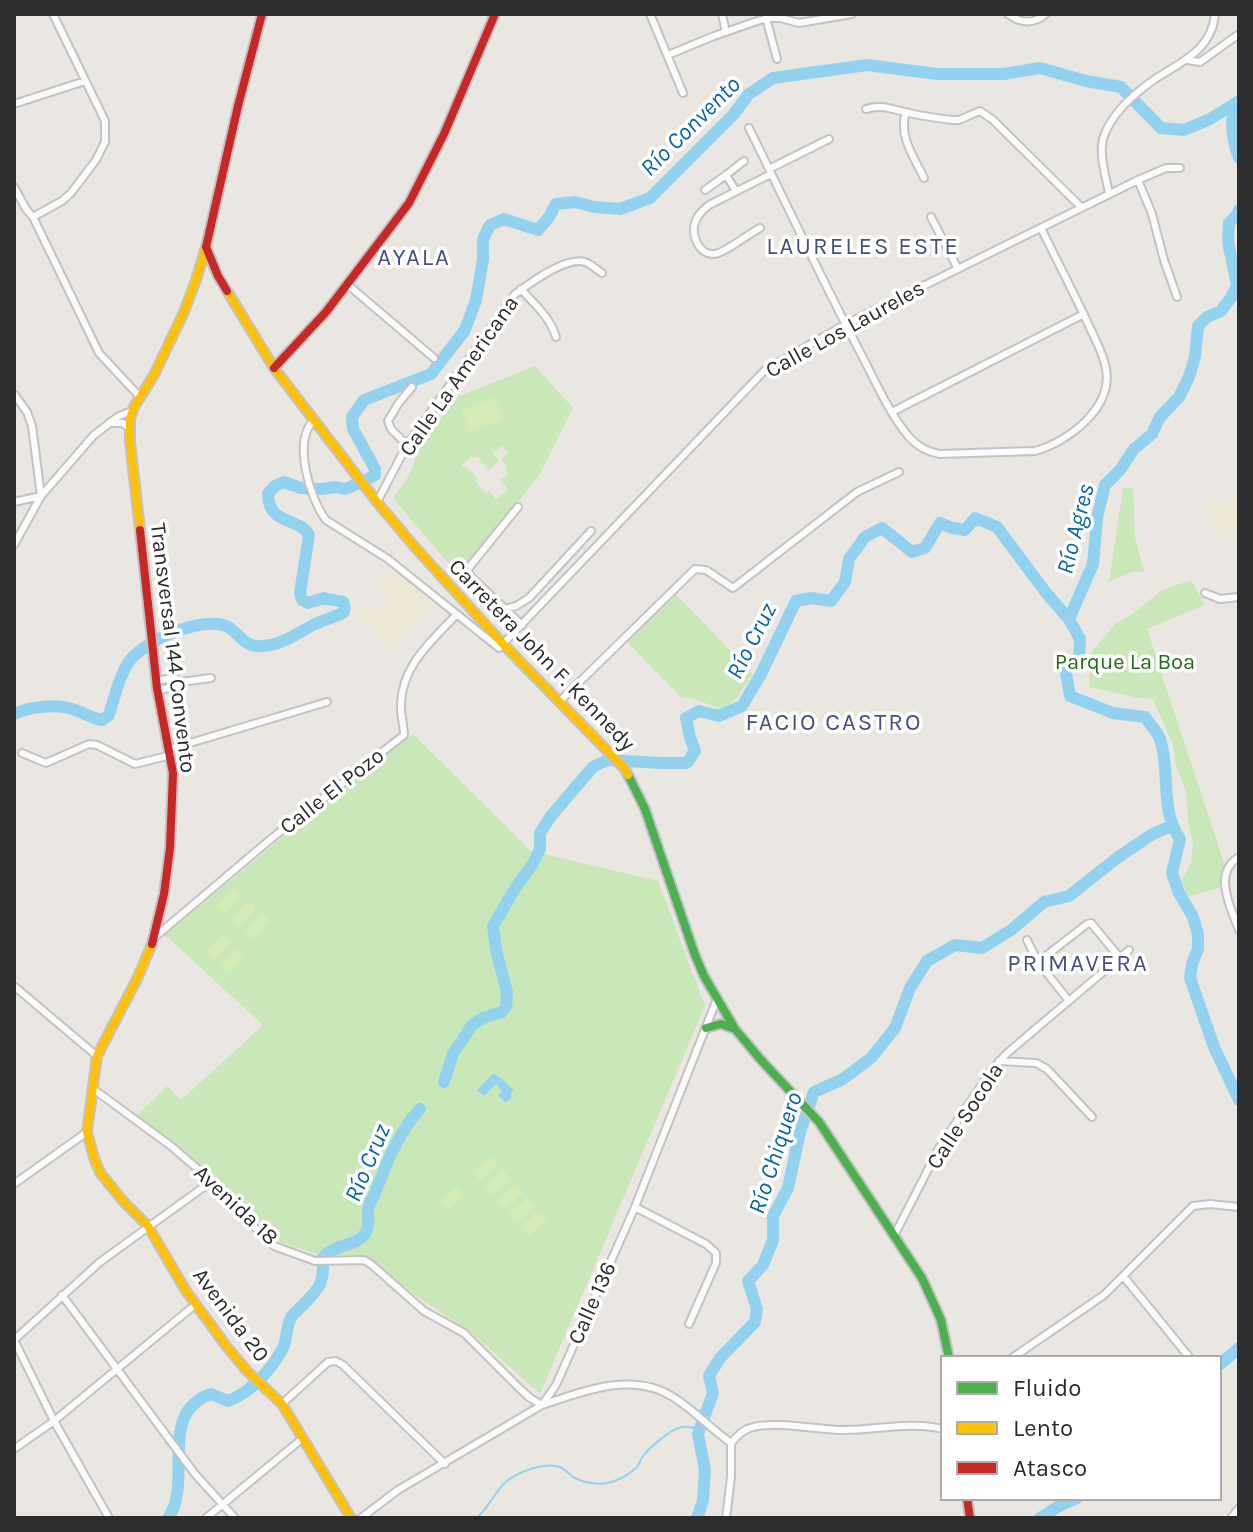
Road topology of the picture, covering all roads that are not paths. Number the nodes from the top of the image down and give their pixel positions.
1 (53, 14) edge
2 (262, 14) edge
3 (495, 14) edge
4 (650, 14) edge
5 (722, 14) edge
6 (852, 14) edge
7 (1008, 14) edge
8 (1046, 14) edge
9 (1215, 14) edge
10 (766, 16) edge
11 (726, 32) junction
12 (1239, 34) edge
13 (668, 55) junction
14 (777, 59) dead end
15 (1187, 60) junction
16 (85, 81) junction
17 (683, 93) dead end
18 (14, 104) edge
19 (866, 109) dead end
20 (906, 112) junction
21 (749, 128) dead end
22 (829, 139) dead end
23 (744, 161) dead end
24 (1180, 168) dead end
25 (770, 172) junction
26 (726, 175) junction
27 (924, 178) dead end
28 (1138, 180) junction
29 (14, 187) edge
30 (705, 190) dead end
31 (736, 191) junction
32 (1109, 194) junction
33 (1082, 208) junction
34 (33, 217) junction
35 (931, 217) dead end
36 (760, 228) dead end
37 (1041, 228) junction
38 (206, 247) junction
39 (958, 269) junction
40 (602, 273) dead end
41 (218, 276) junction
42 (348, 285) junction
43 (193, 289) junction
44 (521, 289) junction
45 (1177, 297) dead end
46 (1084, 314) junction
47 (846, 324) junction
48 (556, 337) dead end
49 (434, 358) dead end
50 (274, 368) junction
51 (412, 387) dead end
52 (14, 394) edge
53 (140, 397) junction
54 (132, 411) junction
55 (892, 412) junction
56 (314, 420) junction
57 (109, 423) junction
58 (130, 429) junction
59 (407, 445) junction
60 (899, 472) dead end
61 (41, 496) junction
62 (14, 502) edge
63 (377, 502) junction
64 (518, 507) dead end
65 (591, 531) dead end
66 (14, 545) edge
67 (1205, 593) dead end
68 (1239, 597) edge
69 (505, 609) junction
70 (456, 615) junction
71 (522, 625) junction
72 (503, 644) junction
73 (211, 678) dead end
74 (157, 686) junction
75 (327, 702) dead end
76 (559, 702) junction
77 (170, 752) junction
78 (22, 753) dead end
79 (1239, 857) edge
80 (1092, 913) dead end
81 (1091, 923) junction
82 (1239, 930) edge
83 (154, 939) junction
84 (1027, 940) dead end
85 (1129, 950) dead end
86 (1120, 958) junction
87 (1038, 962) junction
88 (14, 986) edge
89 (717, 999) junction
90 (1069, 1001) junction
91 (706, 1028) junction
92 (735, 1029) junction
93 (97, 1056) junction
94 (999, 1061) junction
95 (92, 1088) junction
96 (1092, 1117) dead end
97 (87, 1132) junction
98 (212, 1181) junction
99 (14, 1184) edge
100 (635, 1207) junction
101 (1239, 1207) edge
102 (148, 1226) junction
103 (894, 1236) junction
104 (1124, 1277) junction
105 (62, 1295) junction
106 (196, 1304) junction
107 (689, 1324) dead end
108 (14, 1340) edge
109 (949, 1356) edge
110 (1015, 1356) edge
111 (1188, 1356) edge
112 (117, 1368) junction
113 (556, 1385) junction
114 (567, 1397) junction
115 (282, 1404) junction
116 (542, 1405) junction
117 (54, 1421) junction
118 (941, 1428) edge
119 (303, 1438) junction
120 (731, 1443) junction
121 (14, 1449) edge
122 (445, 1464) junction
123 (224, 1504) junction
124 (1239, 1508) edge
125 (109, 1518) edge
126 (206, 1518) edge
127 (235, 1518) edge
128 (351, 1518) edge
129 (361, 1518) edge
130 (726, 1518) edge
131 (1231, 1518) edge

1 - 16 street
2 - 38 street
3 - 42 street
4 - 13 street
5 - 11 street
6 - 10 street
7 - 8 street
9 - 15 street
10 - 11 street
10 - 14 street
11 - 13 street
12 - 15 street
13 - 17 street
15 - 32 street
16 - 18 street
16 - 34 street
19 - 20 street
20 - 27 street
20 - 33 street
21 - 25 street
22 - 25 street
23 - 26 street
24 - 28 street, Calle Los Laureles
25 - 31 street
25 - 47 street
26 - 30 street
26 - 31 street
28 - 32 street, Calle Los Laureles
28 - 45 street
29 - 34 street
31 - 36 street
32 - 33 street, Calle Los Laureles
33 - 37 street, Calle Los Laureles
34 - 53 street
35 - 39 street
37 - 39 street, Calle Los Laureles
37 - 46 street
38 - 41 street, Carretera John F. Kennedy
38 - 43 street, Transversal 144 Convento
39 - 47 street, Calle Los Laureles
40 - 44 street, Calle La Americana
41 - 43 street
41 - 50 street, Carretera John F. Kennedy
42 - 49 street
42 - 50 street
43 - 53 street, Transversal 144 Convento
44 - 48 street
44 - 59 street, Calle La Americana
46 - 55 street
46 - 55 street
47 - 55 street
47 - 71 street, Calle Los Laureles
50 - 56 street, Carretera John F. Kennedy
51 - 59 street
52 - 61 street
53 - 54 street, Transversal 144 Convento
54 - 57 street
54 - 58 street, Transversal 144 Convento
56 - 63 street, Carretera John F. Kennedy
56 - 70 street
57 - 58 street
57 - 61 street
58 - 74 street, Transversal 144 Convento
59 - 63 street, Calle La Americana
60 - 76 street
61 - 62 street
61 - 66 street
63 - 72 street, Carretera John F. Kennedy
64 - 69 street
65 - 69 street
67 - 68 street
69 - 71 street
70 - 72 street
70 - 83 street, Calle El Pozo
71 - 72 street, Calle Los Laureles
72 - 76 street, Carretera John F. Kennedy
73 - 74 street
74 - 77 street, Transversal 144 Convento
75 - 77 street
76 - 89 street, Carretera John F. Kennedy
77 - 78 street
77 - 83 street, Transversal 144 Convento
79 - 82 street
80 - 81 street
81 - 86 street
81 - 87 street
83 - 93 street, Transversal 144 Convento
84 - 87 street
85 - 86 street, Calle Socola
86 - 90 street, Calle Socola
87 - 90 street
88 - 93 street
89 - 91 street, Calle 136
89 - 92 street, Carretera John F. Kennedy
90 - 94 street, Calle Socola
91 - 92 street
91 - 100 street, Calle 136
92 - 103 street, Carretera John F. Kennedy
93 - 95 street, Transversal 144 Convento
94 - 96 street
94 - 103 street, Calle Socola
95 - 97 street, Transversal 144 Convento
95 - 98 street, Avenida 18
97 - 99 street
97 - 102 street, Avenida 20
98 - 102 street
98 - 116 street, Avenida 18
100 - 107 street
100 - 113 street, Calle 136
101 - 104 street
102 - 105 street
102 - 106 street, Avenida 20
103 - 109 street, Carretera John F. Kennedy
104 - 110 street
104 - 111 street
105 - 108 street
105 - 112 street
106 - 112 street
106 - 115 street, Avenida 20
108 - 117 street
112 - 117 street
112 - 123 street
113 - 114 street
113 - 116 street, Calle 136
114 - 116 street
114 - 120 street
115 - 119 street, Avenida 20
115 - 122 street
116 - 122 street, Calle 136
117 - 121 street
117 - 125 street
118 - 120 street
119 - 123 street
119 - 128 street, Avenida 20
120 - 130 street
122 - 129 street, Calle 136
123 - 126 street
123 - 127 street
124 - 131 street

